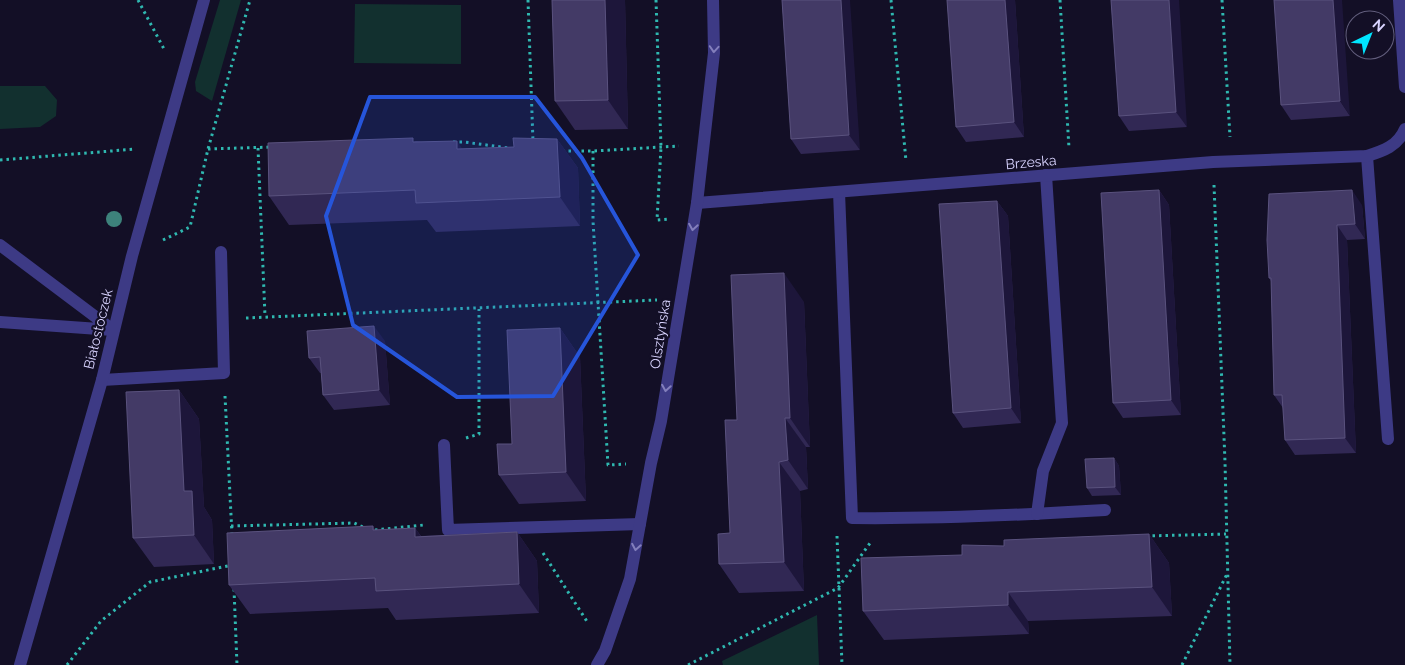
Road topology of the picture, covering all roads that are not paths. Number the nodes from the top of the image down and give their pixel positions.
1 (204, 0) edge
2 (713, 0) edge
3 (1399, 0) edge
4 (1405, 87) edge
5 (1405, 129) edge
6 (1367, 156) junction
7 (1046, 175) junction
8 (839, 192) junction
9 (697, 202) junction
10 (0, 246) edge
11 (221, 252) dead end
12 (0, 322) edge
13 (113, 330) junction
14 (102, 380) junction
15 (1388, 439) dead end
16 (444, 445) road end
17 (1105, 510) dead end
18 (1037, 514) junction
19 (640, 524) junction
20 (20, 665) edge
21 (597, 665) edge

1 - 13 street, Białostoczek
2 -> 9 street, Olsztyńska
3 - 4 street
5 - 6 street, Brzeska
6 - 7 street, Brzeska
6 - 15 street
7 - 8 street, Brzeska
7 - 18 street
8 - 9 street, Brzeska
8 - 18 street
9 -> 19 street, Olsztyńska
10 - 13 street
11 - 14 street
12 - 13 street
13 - 14 street, Białostoczek
14 - 20 street, Białostoczek
16 - 19 street
17 - 18 street
19 -> 21 street, Olsztyńska

